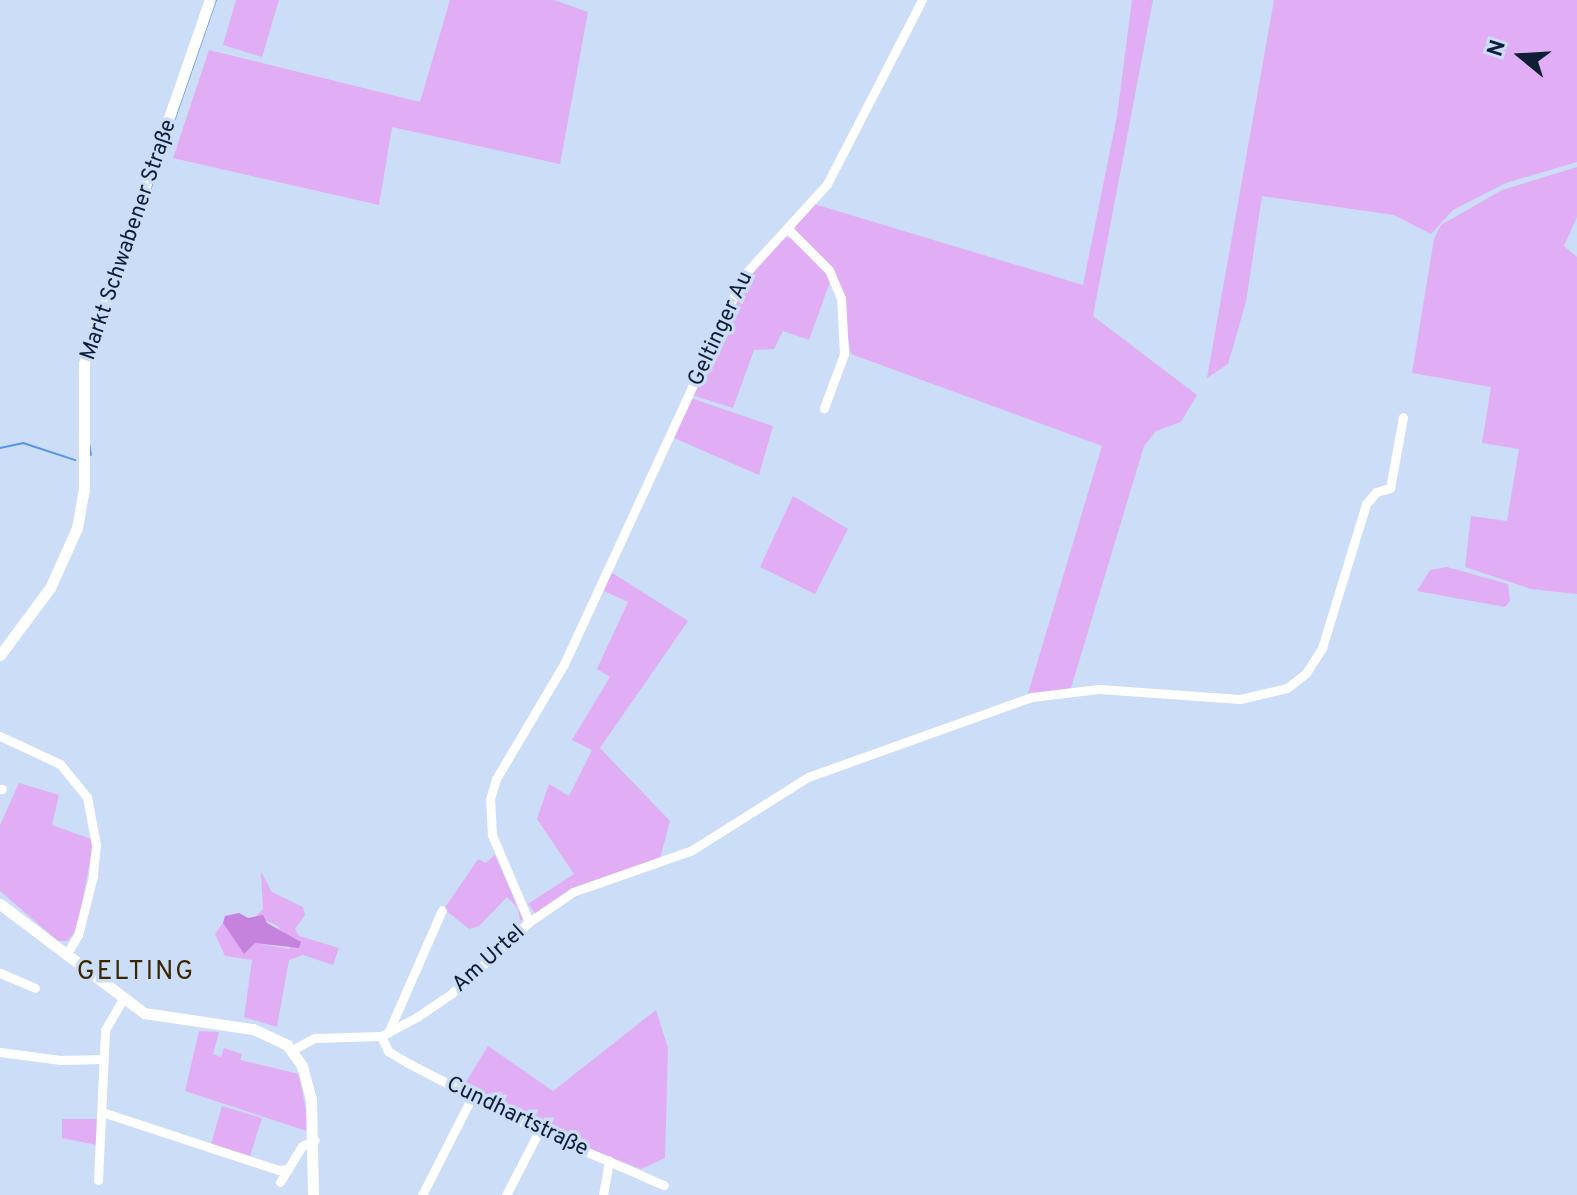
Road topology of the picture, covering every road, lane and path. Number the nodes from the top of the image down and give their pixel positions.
1 (210, 0) edge
2 (922, 0) edge
3 (787, 228) junction
4 (824, 408) dead end
5 (1403, 417) dead end
6 (0, 655) edge
7 (556, 681) joint
8 (0, 736) edge
9 (0, 904) edge
10 (442, 910) dead end
11 (529, 922) junction
12 (66, 955) junction
13 (0, 973) edge
14 (35, 988) dead end
15 (123, 999) junction
16 (384, 1034) junction
17 (292, 1050) junction
18 (0, 1052) edge
19 (102, 1059) junction
20 (473, 1095) junction
21 (102, 1112) junction
22 (539, 1131) junction
23 (315, 1140) junction
24 (609, 1161) junction
25 (288, 1169) junction
26 (98, 1180) dead end
27 (280, 1182) dead end
28 (664, 1185) dead end
29 (313, 1195) edge
30 (422, 1195) edge
31 (506, 1195) edge
32 (603, 1195) edge

1 - 6 main road, Markt Schwabener Straße
2 - 3 street, Geltinger Au
3 - 4 street
3 - 7 street, Geltinger Au
5 - 11 street
7 - 11 street, Am Urtel
8 - 12 street
9 - 12 main road
10 - 16 street
11 - 16 street, Am Urtel
12 - 15 main road
13 - 14 street
15 - 17 main road
15 - 19 street
16 - 17 street
16 - 20 street, Cundhartstraße
17 - 23 main road
18 - 19 street
19 - 21 street
20 - 22 street, Cundhartstraße
20 - 30 street
21 - 25 street
21 - 26 street
22 - 24 street, Cundhartstraße
22 - 31 street
23 - 25 street
23 - 29 main road
24 - 28 street, Cundhartstraße
24 - 32 street
25 - 27 street

